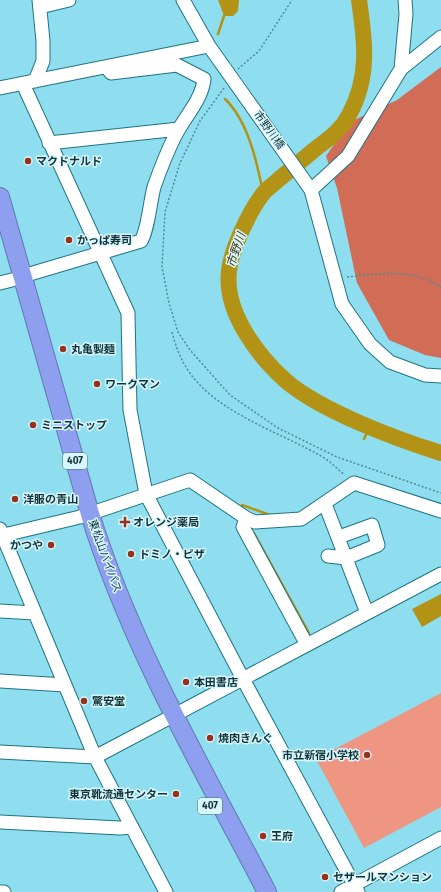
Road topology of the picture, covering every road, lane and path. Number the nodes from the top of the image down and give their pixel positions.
1 (69, 0) edge
2 (183, 0) edge
3 (292, 0) edge
4 (405, 0) edge
5 (40, 3) edge
6 (441, 37) edge
7 (209, 46) junction
8 (107, 68) junction
9 (401, 69) junction
10 (232, 80) junction
11 (29, 82) junction
12 (0, 88) edge
13 (179, 129) junction
14 (49, 144) junction
15 (308, 185) junction
16 (0, 197) edge
17 (0, 238) edge
18 (101, 253) junction
19 (345, 277) dead end
20 (12, 280) edge
21 (441, 288) edge
22 (172, 332) dead end
23 (441, 376) edge
24 (354, 483) junction
25 (441, 493) edge
26 (146, 494) junction
27 (325, 504) junction
28 (441, 511) edge
29 (85, 515) junction
30 (246, 518) junction
31 (1, 534) edge
32 (338, 537) junction
33 (328, 556) dead end
34 (346, 558) junction
35 (441, 574) edge
36 (0, 611) edge
37 (34, 613) junction
38 (367, 613) junction
39 (307, 645) junction
40 (243, 680) junction
41 (0, 681) edge
42 (65, 685) junction
43 (169, 718) junction
44 (0, 752) edge
45 (95, 757) junction
46 (0, 822) edge
47 (132, 827) junction
48 (441, 838) edge
49 (356, 888) edge
50 (0, 892) edge
51 (4, 892) edge
52 (166, 892) edge
53 (255, 892) edge
54 (267, 892) edge
55 (341, 892) edge

1 - 5 street
2 - 7 street, 市野川橋
3 - 10 path
4 - 9 street
5 - 11 street
6 - 9 street
7 - 8 street
7 - 10 street, 市野川橋
8 - 11 street
8 - 13 street
9 - 15 street
10 - 15 street, 市野川橋
10 - 25 path
11 - 12 street
11 - 14 street
13 - 14 street
13 - 18 street
14 - 18 street
15 - 23 street, 市野川橋
16 - 20 highway, 東松山バイパス / 407
17 - 20 highway, 東松山バイパス / 407
18 - 20 street
18 - 26 street
19 - 21 path
20 - 29 highway, 東松山バイパス / 407
22 - 24 path
24 - 27 street
24 - 28 street
26 - 29 street
26 - 30 street
26 - 40 street
27 - 30 street
27 - 32 street
29 - 31 street
29 - 43 highway, 東松山バイパス / 407
30 - 39 street
31 - 37 street
32 - 34 street
32 - 34 street
33 - 34 street
34 - 38 street
35 - 38 street
36 - 37 street
37 - 42 street
38 - 39 street
39 - 40 street
40 - 43 street
40 - 49 street
41 - 42 street
42 - 45 street
43 - 45 street
43 - 53 highway, 東松山バイパス / 407
43 - 54 highway, 東松山バイパス / 407
44 - 45 street
45 - 47 street
46 - 47 street
47 - 52 street
48 - 49 street
49 - 55 street
50 - 51 street

